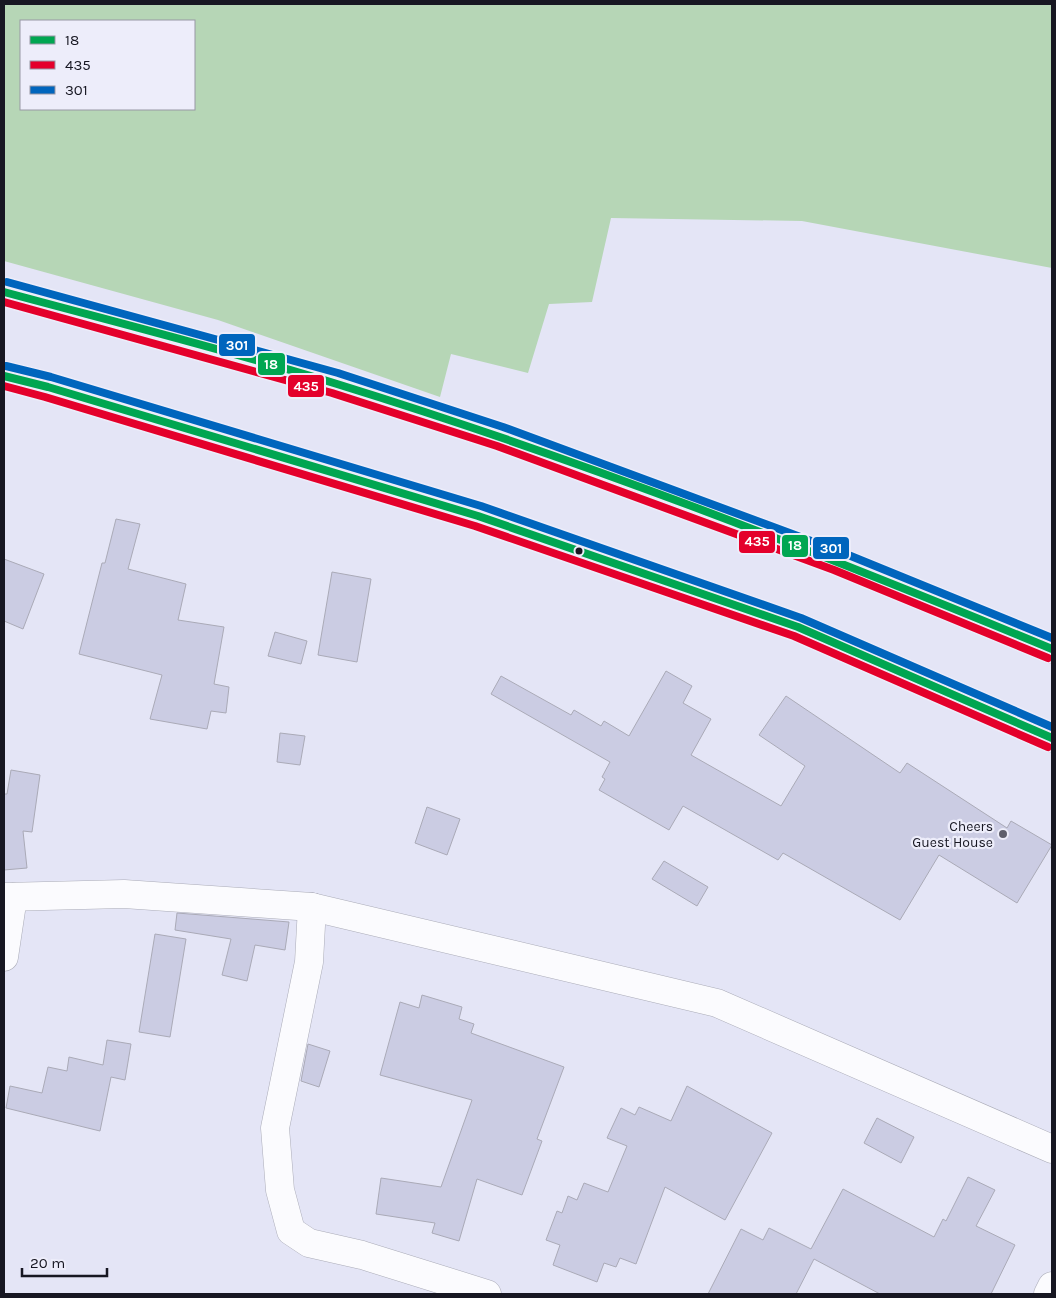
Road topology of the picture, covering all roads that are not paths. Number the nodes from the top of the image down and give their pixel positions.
1 (4, 292) edge
2 (4, 376) edge
3 (1052, 649) edge
4 (1052, 738) edge
5 (8, 897) edge
6 (312, 907) junction
7 (4, 957) edge
8 (1052, 1149) edge
9 (1052, 1286) edge
10 (487, 1294) edge
11 (1048, 1294) edge

1 - 3 highway
2 - 4 highway
5 - 6 street
5 - 7 street
6 - 8 street
6 - 10 street
9 - 11 street

